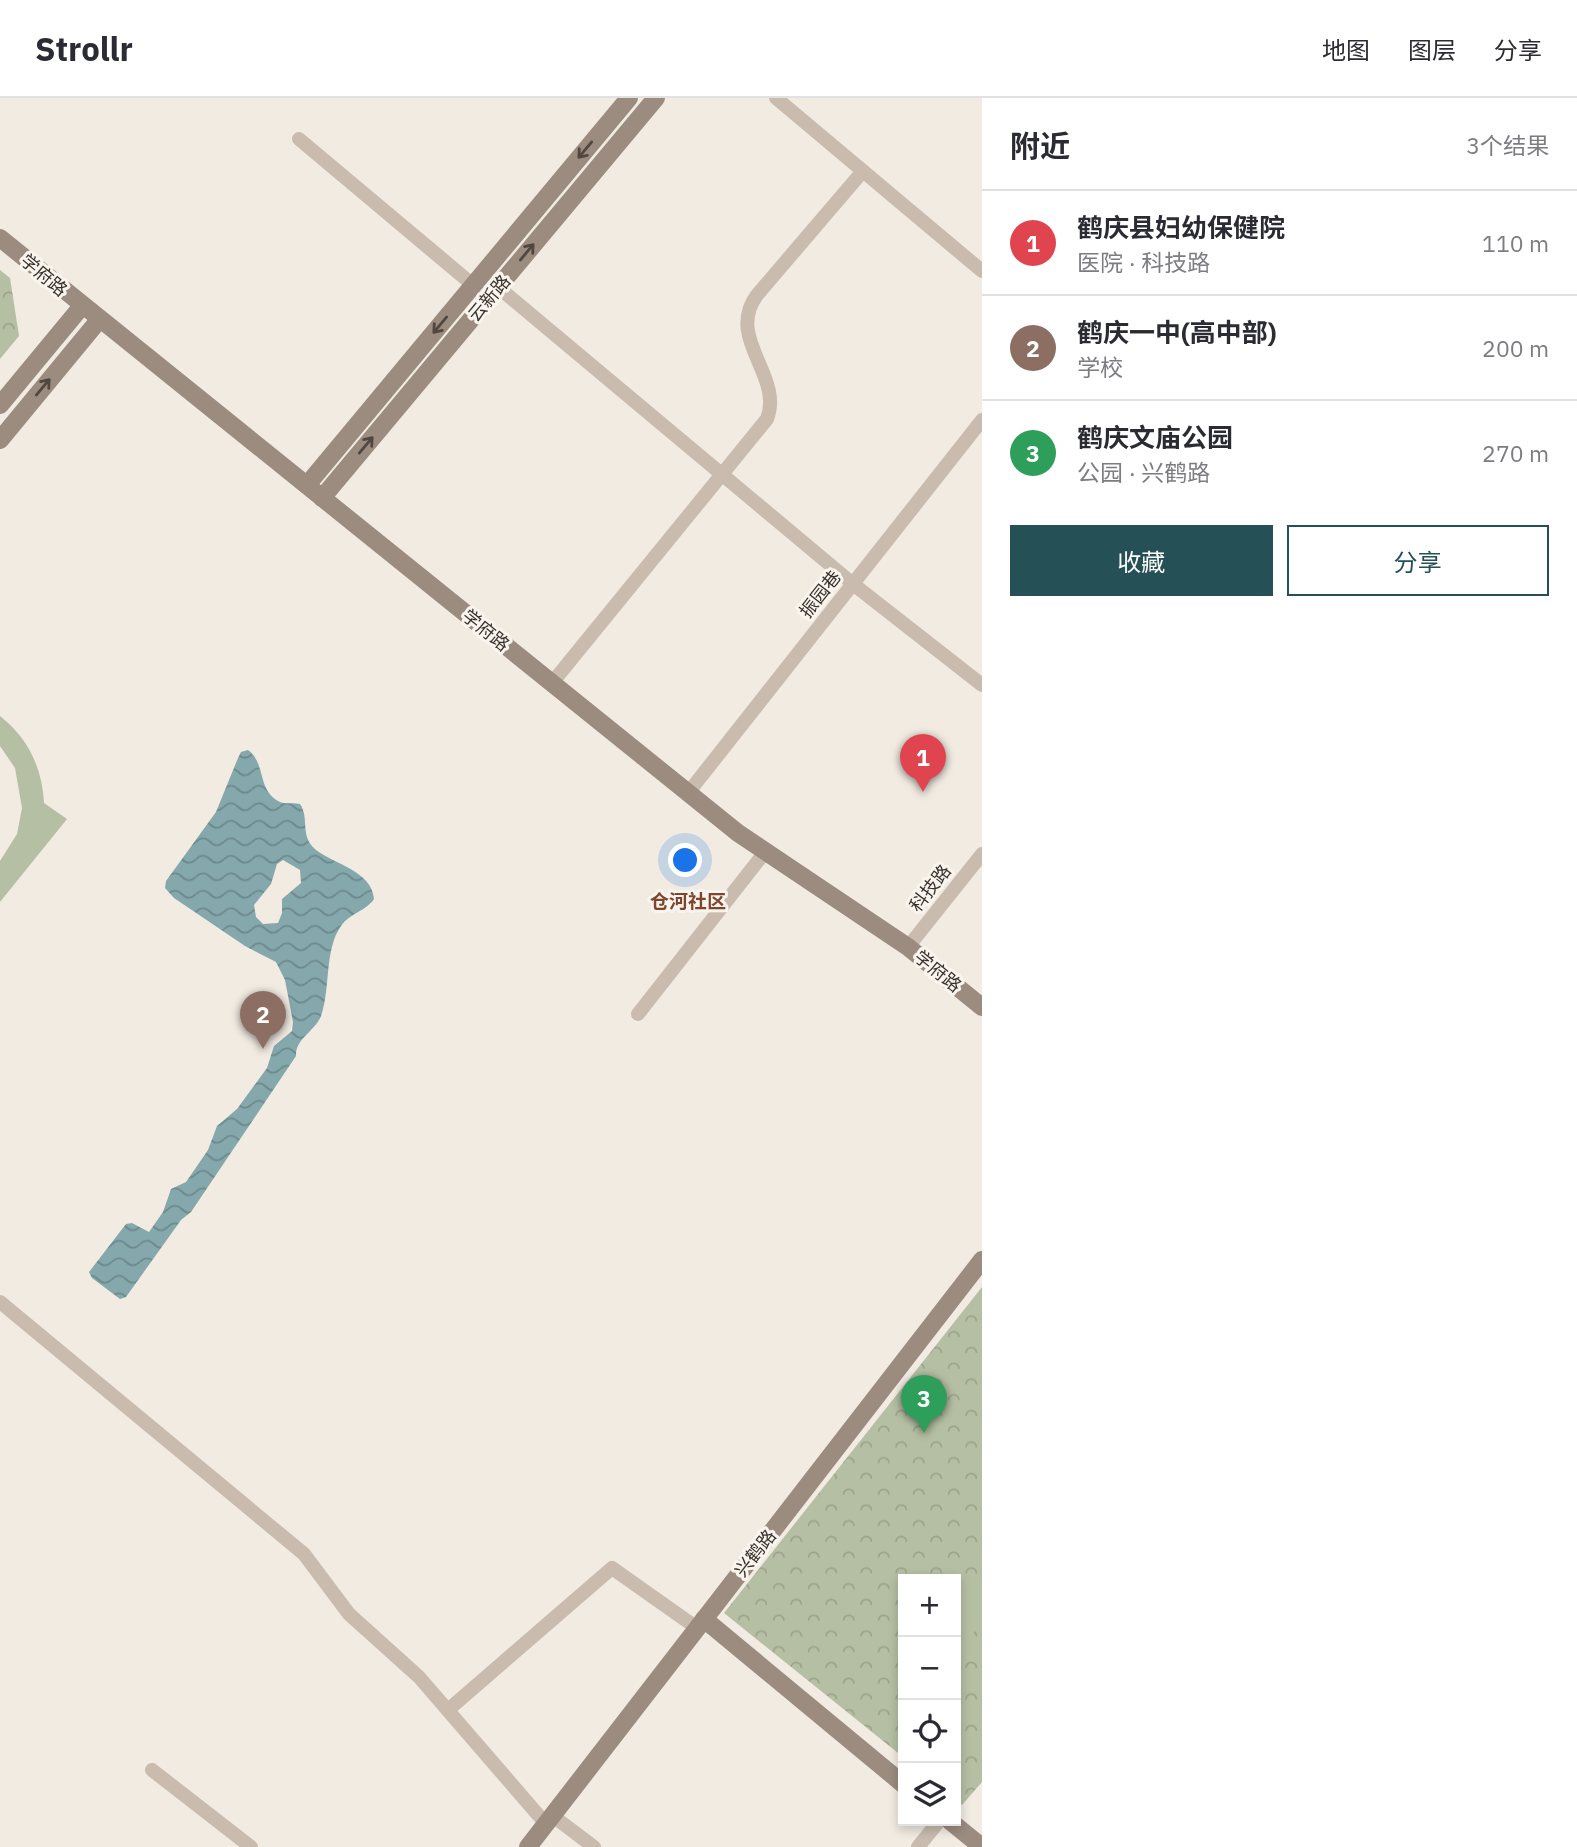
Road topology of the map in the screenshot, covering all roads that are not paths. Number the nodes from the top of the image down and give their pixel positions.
1 (629, 98) edge
2 (656, 98) edge
3 (776, 98) edge
4 (299, 139) dead end
5 (863, 171) junction
6 (0, 238) edge
7 (982, 271) edge
8 (473, 285) junction
9 (498, 287) junction
10 (82, 306) junction
11 (99, 320) junction
12 (0, 405) edge
13 (982, 420) edge
14 (0, 440) edge
15 (722, 475) junction
16 (306, 485) junction
17 (322, 498) junction
18 (853, 584) junction
19 (552, 683) junction
20 (982, 685) edge
21 (688, 793) junction
22 (765, 852) junction
23 (982, 853) edge
24 (908, 947) junction
25 (982, 1007) edge
26 (638, 1014) dead end
27 (982, 1259) edge
28 (0, 1302) edge
29 (701, 1624) junction
30 (447, 1710) junction
31 (152, 1770) dead end
32 (898, 1780) edge
33 (549, 1820) junction
34 (935, 1826) edge
35 (956, 1826) edge
36 (251, 1847) edge
37 (528, 1847) edge
38 (594, 1847) edge
39 (918, 1847) edge
40 (982, 1847) edge

1 -> 8 street, 云新路
9 -> 2 street, 云新路
3 - 5 street
4 - 8 street
5 - 7 street
5 - 15 street
6 - 10 street, 学府路
8 -> 16 street, 云新路
9 - 15 street
17 -> 9 street, 云新路
10 - 11 street, 学府路
10 - 12 street
14 -> 11 street
11 - 16 street, 学府路
13 - 18 street, 振园巷
15 - 18 street
15 - 19 street
16 - 17 street, 学府路
17 - 19 street, 学府路
18 - 20 street
18 - 21 street, 振园巷
19 - 21 street, 学府路
21 - 22 street, 学府路
22 - 24 street, 学府路
22 - 26 street
23 - 24 street, 科技路
24 - 25 street, 学府路
27 - 29 street, 兴鹤路
28 - 30 street
29 - 30 street
29 - 32 street
29 - 33 street, 兴鹤路
30 - 33 street
31 - 36 street
33 - 37 street, 兴鹤路
33 - 38 street
34 - 39 street
35 - 40 street

